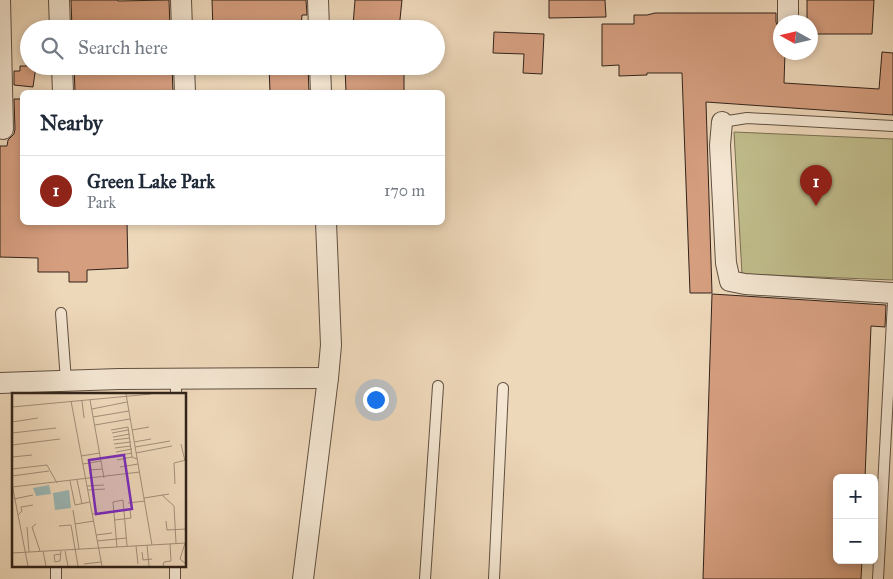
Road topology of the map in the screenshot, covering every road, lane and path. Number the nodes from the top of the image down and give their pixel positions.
1 (0, 0) edge
2 (59, 0) edge
3 (181, 0) edge
4 (318, 0) edge
5 (788, 0) edge
6 (788, 15) edge
7 (60, 20) edge
8 (182, 20) edge
9 (319, 20) edge
10 (62, 75) edge
11 (184, 75) edge
12 (320, 75) edge
13 (63, 90) edge
14 (185, 90) edge
15 (321, 90) edge
16 (722, 122) joint
17 (893, 126) edge
18 (3, 128) dead end
19 (326, 225) edge
20 (893, 293) edge
21 (893, 302) edge
22 (61, 313) dead end
23 (328, 378) junction
24 (0, 383) edge
25 (57, 385) edge
26 (176, 386) edge
27 (438, 386) dead end
28 (503, 388) dead end
29 (56, 566) edge
30 (175, 566) edge
31 (56, 579) edge
32 (175, 579) edge
33 (303, 579) edge
34 (425, 579) edge
35 (494, 579) edge
36 (878, 579) edge

1 - 18 street
2 - 7 street
3 - 8 street
4 - 9 street
5 - 6 street
10 - 13 street
11 - 14 street
12 - 15 street
16 - 17 lane
16 - 20 street
19 - 23 street
21 - 36 lane
22 - 25 lane
23 - 26 street
23 - 33 street
24 - 25 street
25 - 26 street
27 - 34 lane
28 - 35 lane
29 - 31 lane
30 - 32 lane

